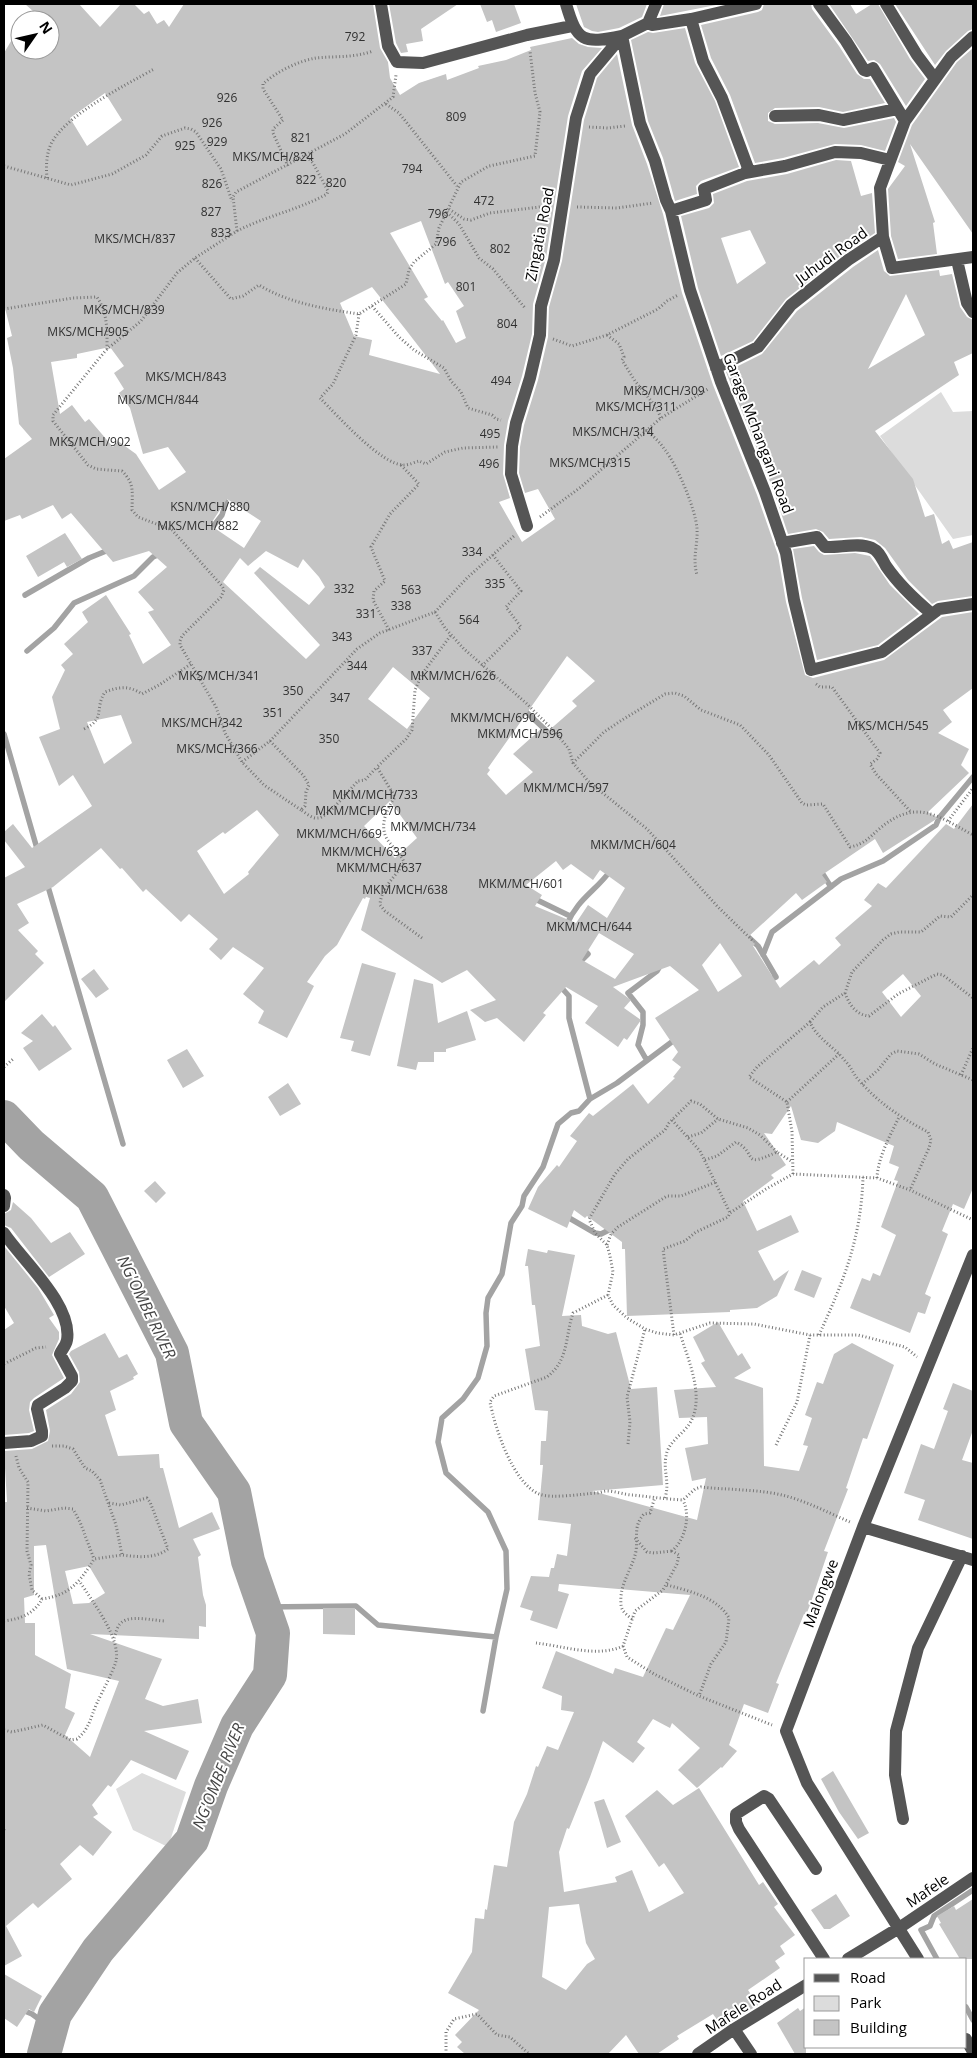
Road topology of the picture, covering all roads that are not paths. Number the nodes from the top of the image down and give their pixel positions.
1 (381, 4) edge
2 (566, 4) edge
3 (656, 4) edge
4 (756, 4) edge
5 (819, 4) edge
6 (886, 4) edge
7 (691, 19) junction
8 (648, 23) junction
9 (572, 26) junction
10 (622, 36) junction
11 (973, 36) edge
12 (935, 79) junction
13 (897, 110) junction
14 (775, 116) dead end
15 (905, 121) junction
16 (890, 160) junction
17 (745, 173) junction
18 (668, 205) junction
19 (883, 237) junction
20 (973, 258) edge
21 (957, 260) junction
22 (973, 312) edge
23 (716, 368) junction
24 (527, 526) road end
25 (782, 543) junction
26 (973, 604) edge
27 (932, 614) junction
28 (4, 1195) edge
29 (4, 1206) edge
30 (4, 1233) edge
31 (973, 1255) edge
32 (12, 1443) edge
33 (863, 1527) junction
34 (968, 1558) edge
35 (904, 1819) dead end
36 (816, 1869) dead end
37 (973, 1878) edge
38 (899, 1928) junction
39 (823, 1958) edge
40 (850, 1958) edge
41 (917, 1958) edge
42 (804, 1986) edge
43 (734, 2029) junction
44 (698, 2054) edge
45 (751, 2054) edge

1 - 9 street
2 - 9 street
3 - 8 street
4 - 7 street
5 - 13 street
6 - 12 street
7 - 8 street
7 - 17 street
8 - 10 street, Zingatia Road
9 - 10 street
10 - 18 street, Garage Mchangani Road
10 - 24 street, Zingatia Road
11 - 12 street, Juhudi Road
12 - 15 street, Juhudi Road
13 - 14 street
13 - 15 street
15 - 16 street, Juhudi Road
16 - 17 street
16 - 19 street, Juhudi Road
17 - 18 street
18 - 23 street, Garage Mchangani Road
19 - 21 street
19 - 23 street, Juhudi Road
20 - 21 street
21 - 22 street
23 - 25 street, Garage Mchangani Road
25 - 27 street
25 - 27 street, Garage Mchangani Road
26 - 27 street
28 - 29 street
30 - 32 street
31 - 33 street, Malongwe
33 - 34 street
33 - 38 street, Malongwe
34 - 35 street
36 - 39 street
37 - 38 street, Mafele
38 - 40 street
38 - 41 street
42 - 43 street, Mafele Road
43 - 44 street, Mafele Road
43 - 45 street

